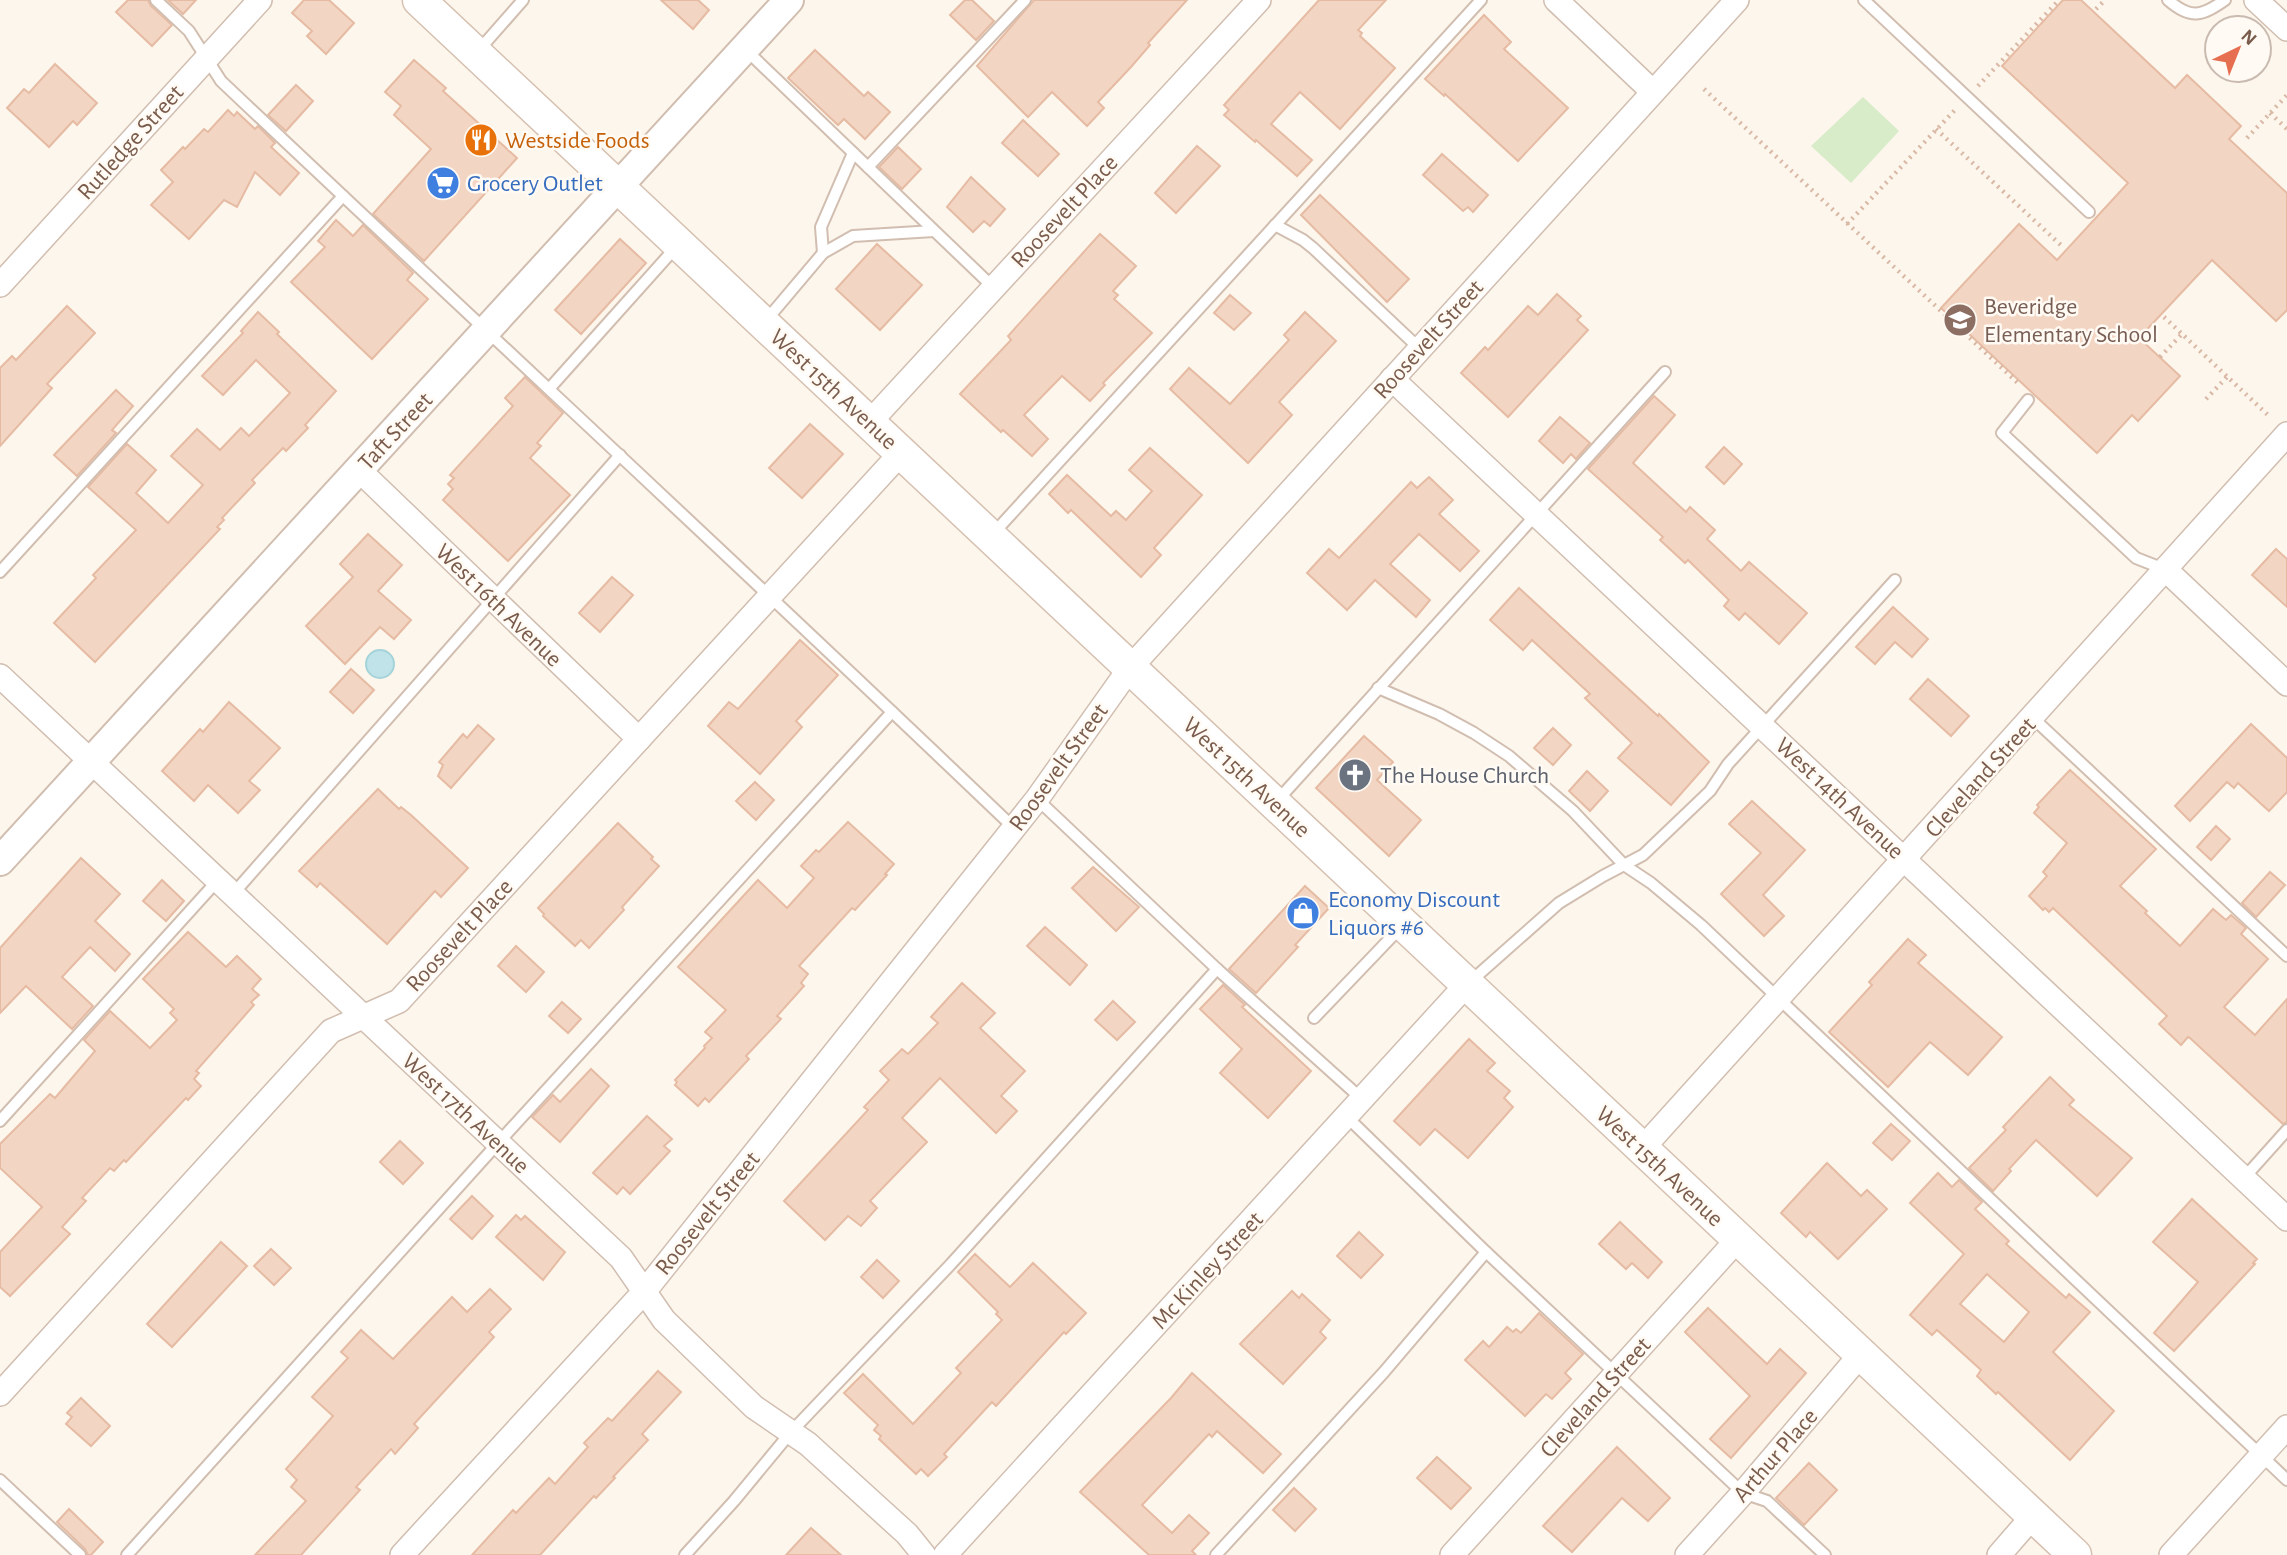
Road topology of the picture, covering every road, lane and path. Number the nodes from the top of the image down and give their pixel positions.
1 (156, 0) edge
2 (260, 0) edge
3 (419, 0) edge
4 (523, 0) edge
5 (789, 0) edge
6 (1025, 0) edge
7 (1259, 0) edge
8 (1481, 0) edge
9 (1556, 0) edge
10 (1737, 0) edge
11 (1864, 0) edge
12 (2105, 0) edge
13 (2168, 0) edge
14 (2225, 0) edge
15 (2256, 0) edge
16 (2096, 9) dead end
17 (2287, 29) edge
18 (745, 49) junction
19 (476, 53) junction
20 (207, 59) junction
21 (1703, 89) dead end
22 (1653, 92) junction
23 (2287, 95) edge
24 (2270, 113) junction
25 (1936, 129) dead end
26 (2287, 129) edge
27 (2247, 138) dead end
28 (853, 153) junction
29 (868, 167) junction
30 (618, 187) junction
31 (343, 196) junction
32 (2089, 212) dead end
33 (1275, 225) junction
34 (934, 231) junction
35 (679, 244) junction
36 (2064, 248) dead end
37 (822, 253) junction
38 (0, 285) edge
39 (994, 288) junction
40 (2164, 317) dead end
41 (764, 324) junction
42 (486, 331) junction
43 (2182, 334) junction
44 (1420, 349) junction
45 (2160, 357) dead end
46 (1665, 372) dead end
47 (2227, 377) junction
48 (1392, 379) junction
49 (548, 389) junction
50 (2027, 396) joint
51 (2206, 400) dead end
52 (2270, 417) dead end
53 (869, 423) junction
54 (2287, 434) edge
55 (901, 453) junction
56 (620, 454) junction
57 (359, 470) junction
58 (1535, 514) junction
59 (991, 537) junction
60 (2166, 570) junction
61 (0, 572) edge
62 (1895, 580) dead end
63 (770, 594) junction
64 (493, 599) junction
65 (1130, 668) junction
66 (0, 676) edge
67 (2287, 684) edge
68 (1378, 688) junction
69 (892, 712) junction
70 (2033, 718) junction
71 (1762, 726) junction
72 (639, 739) junction
73 (92, 761) junction
74 (1037, 799) junction
75 (1275, 803) junction
76 (1014, 828) junction
77 (1906, 859) junction
78 (0, 861) edge
79 (1624, 865) junction
80 (226, 887) junction
81 (1404, 925) junction
82 (2287, 956) edge
83 (1217, 969) junction
84 (1467, 984) junction
85 (1778, 1000) junction
86 (365, 1018) junction
87 (1314, 1018) dead end
88 (1363, 1100) junction
89 (1347, 1118) junction
90 (0, 1121) edge
91 (2287, 1130) edge
92 (498, 1143) junction
93 (1642, 1149) junction
94 (2244, 1178) junction
95 (2287, 1219) edge
96 (1738, 1239) junction
97 (1486, 1252) junction
98 (644, 1292) junction
99 (1861, 1354) junction
100 (1617, 1374) junction
101 (0, 1394) edge
102 (2287, 1427) edge
103 (791, 1432) junction
104 (2261, 1456) junction
105 (0, 1480) edge
106 (2287, 1480) edge
107 (1743, 1493) junction
108 (2034, 1516) junction
109 (80, 1555) edge
110 (127, 1555) edge
111 (402, 1555) edge
112 (685, 1555) edge
113 (924, 1555) edge
114 (945, 1555) edge
115 (1216, 1555) edge
116 (1452, 1555) edge
117 (1687, 1555) edge
118 (1825, 1555) edge
119 (1999, 1555) edge
120 (2075, 1555) edge
121 (2171, 1555) edge

1 - 20 lane
2 - 20 street, Rutledge Street
3 - 19 main road, West 15th Avenue
4 - 19 lane
5 - 18 street, Taft Street
6 - 29 lane
7 - 39 street, Roosevelt Place
8 - 33 lane
9 - 22 street
10 - 22 street, Roosevelt Street
11 - 32 lane
12 - 16 path
13 - 14 lane
15 - 17 street
18 - 28 lane
18 - 30 street, Taft Street
19 - 30 main road, West 15th Avenue
20 - 31 lane
20 - 38 street, Rutledge Street
21 - 50 path
22 - 44 street, Roosevelt Street
23 - 24 path
24 - 26 path
24 - 27 path
25 - 36 path
28 - 29 lane
28 - 37 lane
29 - 34 lane
30 - 35 main road, West 15th Avenue
30 - 42 street, Taft Street
31 - 42 lane
31 - 61 lane
33 - 44 lane
33 - 59 lane
34 - 37 lane
34 - 39 lane
35 - 41 main road, West 15th Avenue
35 - 49 lane
37 - 41 lane
39 - 53 street, Roosevelt Place
40 - 43 path
41 - 53 main road, West 15th Avenue
42 - 49 lane
42 - 57 street, Taft Street
43 - 45 path
43 - 47 path
44 - 48 street, Roosevelt Street
46 - 58 lane
47 - 51 path
47 - 52 path
48 - 58 street, West 14th Avenue
48 - 65 street, Roosevelt Street
49 - 56 lane
50 - 60 lane
53 - 55 main road, West 15th Avenue
54 - 60 street, Cleveland Street
55 - 59 main road, West 15th Avenue
55 - 63 street, Roosevelt Place
56 - 63 lane
56 - 64 lane
57 - 64 street, West 16th Avenue
57 - 73 street, Taft Street
58 - 68 lane
58 - 71 street, West 14th Avenue
59 - 65 main road, West 15th Avenue
60 - 67 street
60 - 70 street, Cleveland Street
62 - 71 lane
63 - 69 lane
63 - 72 street, Roosevelt Place
64 - 72 street, West 16th Avenue
64 - 80 lane
65 - 74 street, Roosevelt Street
65 - 75 main road, West 15th Avenue
66 - 73 street, West 17th Avenue
68 - 75 lane
68 - 79 lane
69 - 76 lane
69 - 92 lane
70 - 77 street, Cleveland Street
70 - 82 lane
71 - 77 street, West 14th Avenue
71 - 79 lane
72 - 86 street, Roosevelt Place
73 - 78 street, Taft Street
73 - 80 street, West 17th Avenue
74 - 76 street, Roosevelt Street
74 - 83 lane
75 - 81 main road, West 15th Avenue
76 - 98 street, Roosevelt Street
77 - 85 street, Cleveland Street
77 - 94 street, West 14th Avenue
79 - 84 lane
79 - 85 lane
80 - 86 street, West 17th Avenue
80 - 90 lane
81 - 84 main road, West 15th Avenue
81 - 87 lane
83 - 88 lane
83 - 103 lane
84 - 88 street, Mc Kinley Street
84 - 93 main road, West 15th Avenue
85 - 93 street, Cleveland Street
85 - 104 lane
86 - 92 street, West 17th Avenue
86 - 101 street, Roosevelt Place
88 - 89 street, Mc Kinley Street
89 - 97 lane
89 - 114 street, Mc Kinley Street
91 - 94 lane
92 - 98 street, West 17th Avenue
92 - 110 lane
93 - 96 main road, West 15th Avenue
94 - 95 street, West 14th Avenue
96 - 99 main road, West 15th Avenue
96 - 100 street, Cleveland Street
97 - 100 lane
97 - 115 lane
98 - 103 street, West 17th Avenue
98 - 111 street, Roosevelt Street
99 - 107 street, Arthur Place
99 - 108 main road, West 15th Avenue
100 - 107 lane
100 - 116 street, Cleveland Street
102 - 104 street
103 - 112 lane
103 - 113 street, West 17th Avenue
104 - 106 lane
104 - 121 street
105 - 109 lane
107 - 117 street, Arthur Place
107 - 118 lane
108 - 119 street
108 - 120 main road, West 15th Avenue

